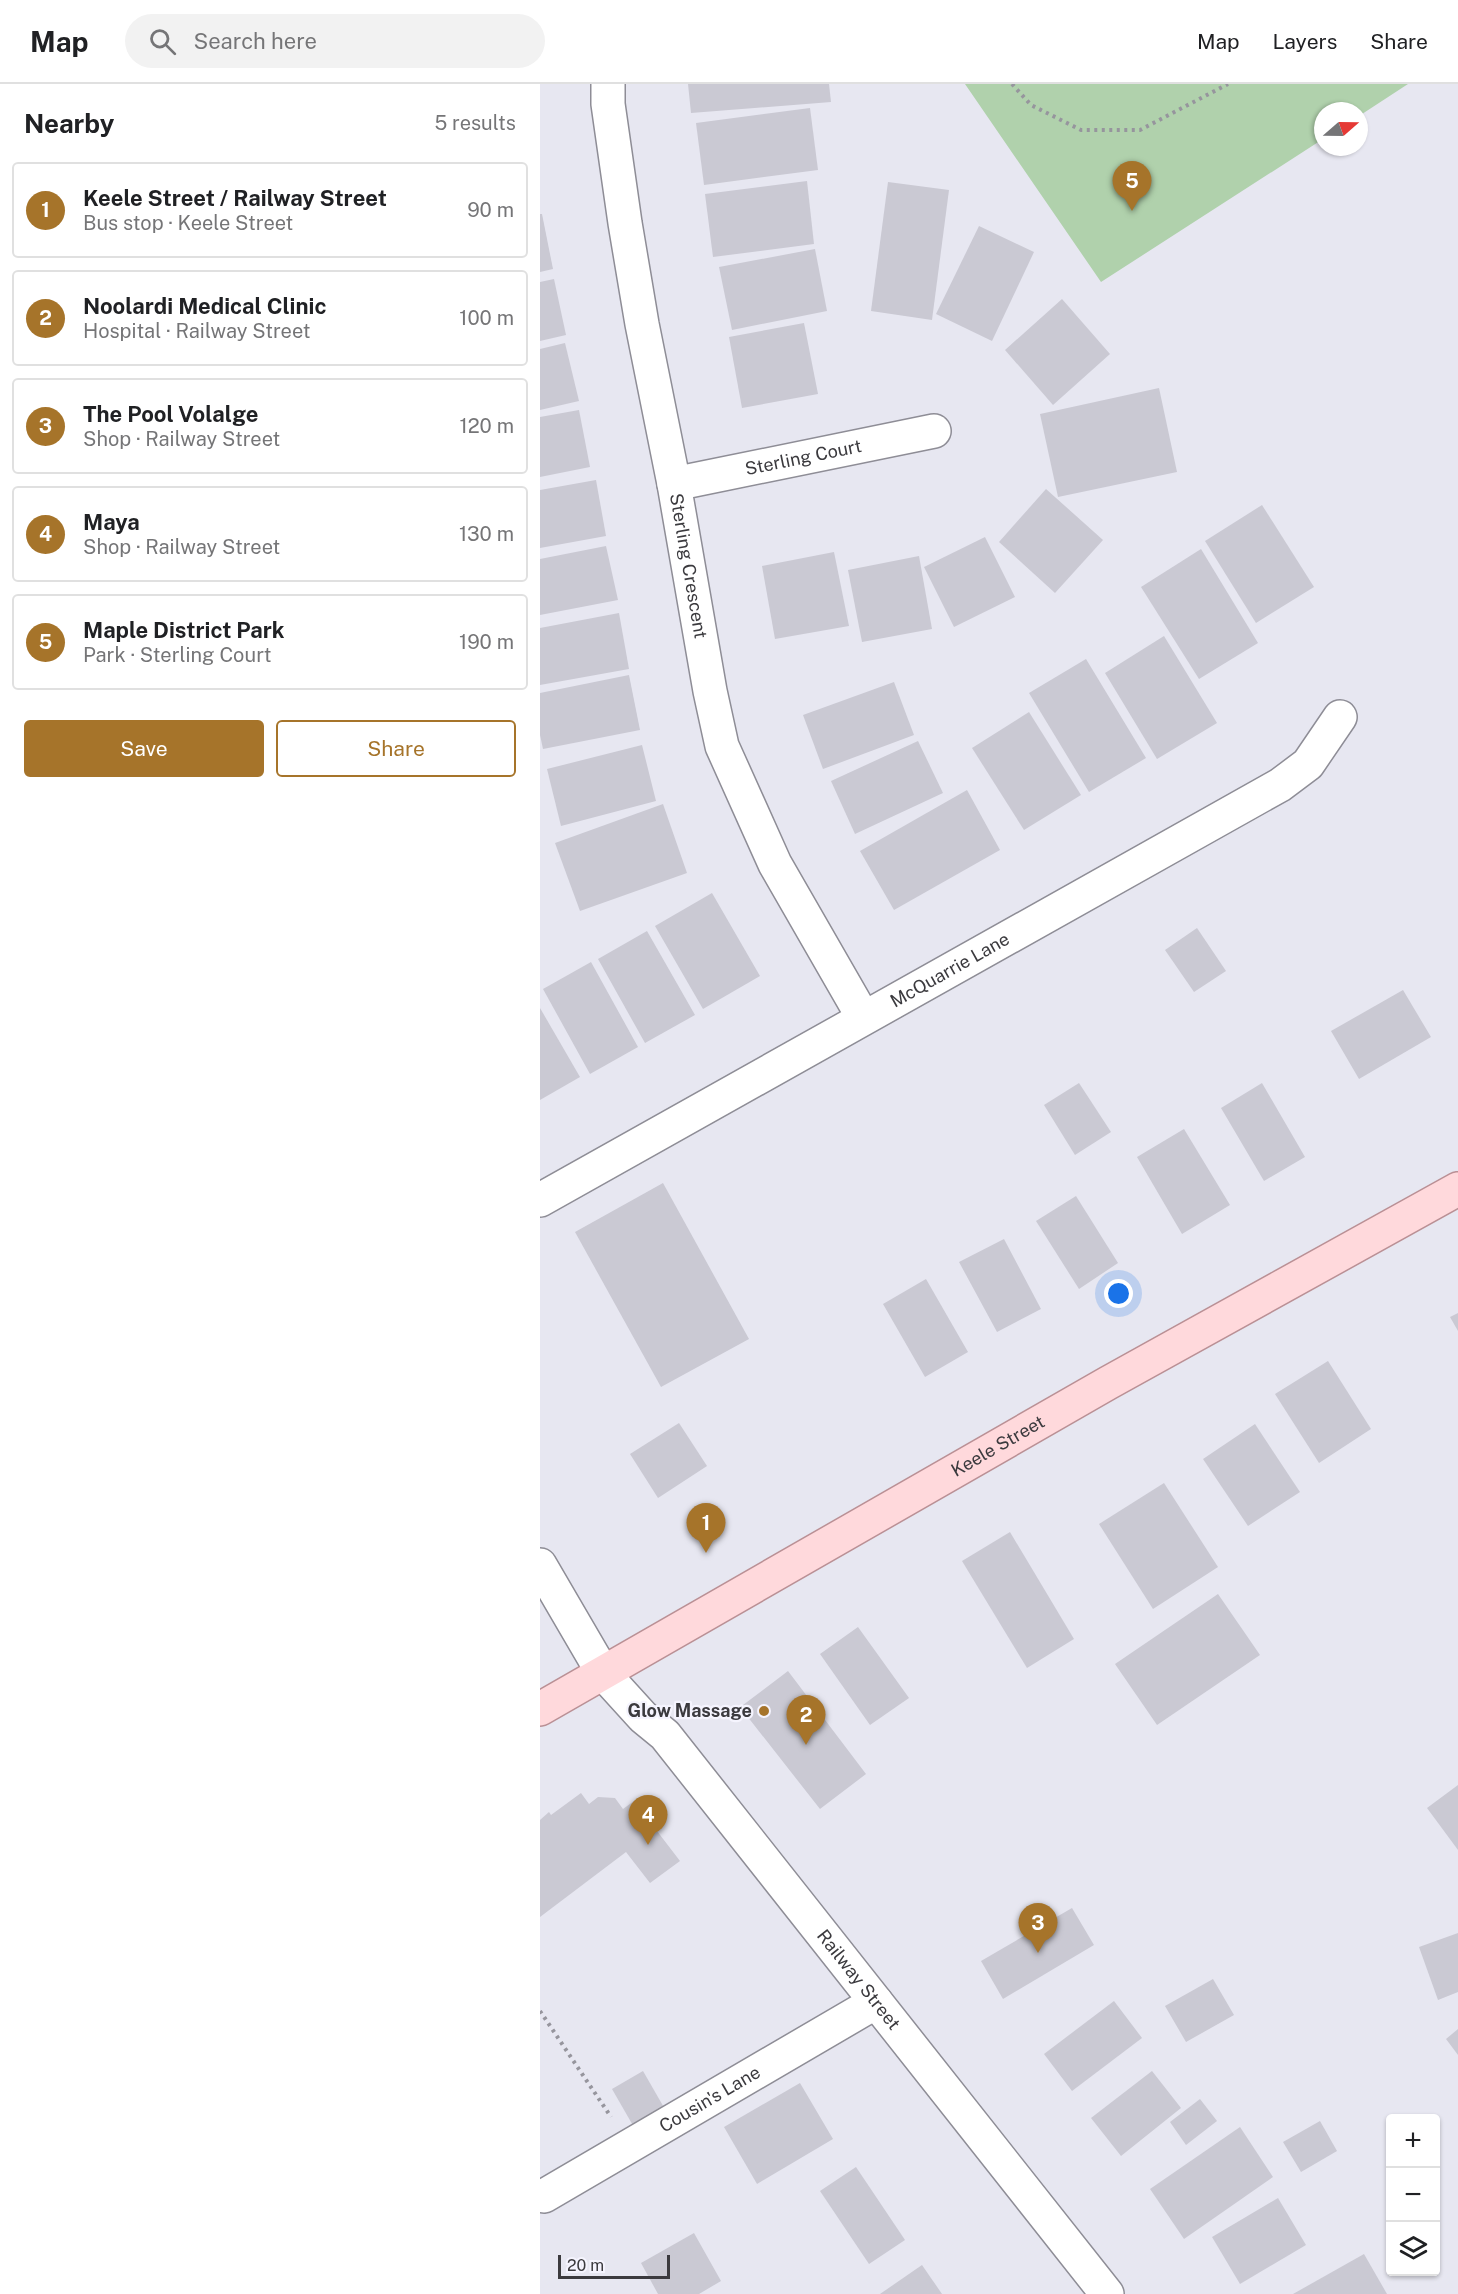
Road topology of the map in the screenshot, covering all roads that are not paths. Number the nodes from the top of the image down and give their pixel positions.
1 (608, 84) edge
2 (934, 431) dead end
3 (674, 484) junction
4 (1340, 717) dead end
5 (863, 1017) junction
6 (1458, 1189) edge
7 (540, 1200) edge
8 (540, 1565) edge
9 (603, 1673) junction
10 (540, 1709) edge
11 (876, 2002) junction
12 (544, 2196) dead end
13 (1107, 2294) edge

1 - 3 street, Sterling Crescent
2 - 3 street, Sterling Court
3 - 5 street, Sterling Crescent
4 - 5 street, McQuarrie Lane
5 - 7 street, McQuarrie Lane
6 - 9 main road, Keele Street
8 - 9 street, Railway Street
9 - 10 main road, Keele Street
9 - 11 street, Railway Street
11 - 12 street, Cousin's Lane
11 - 13 street, Railway Street

